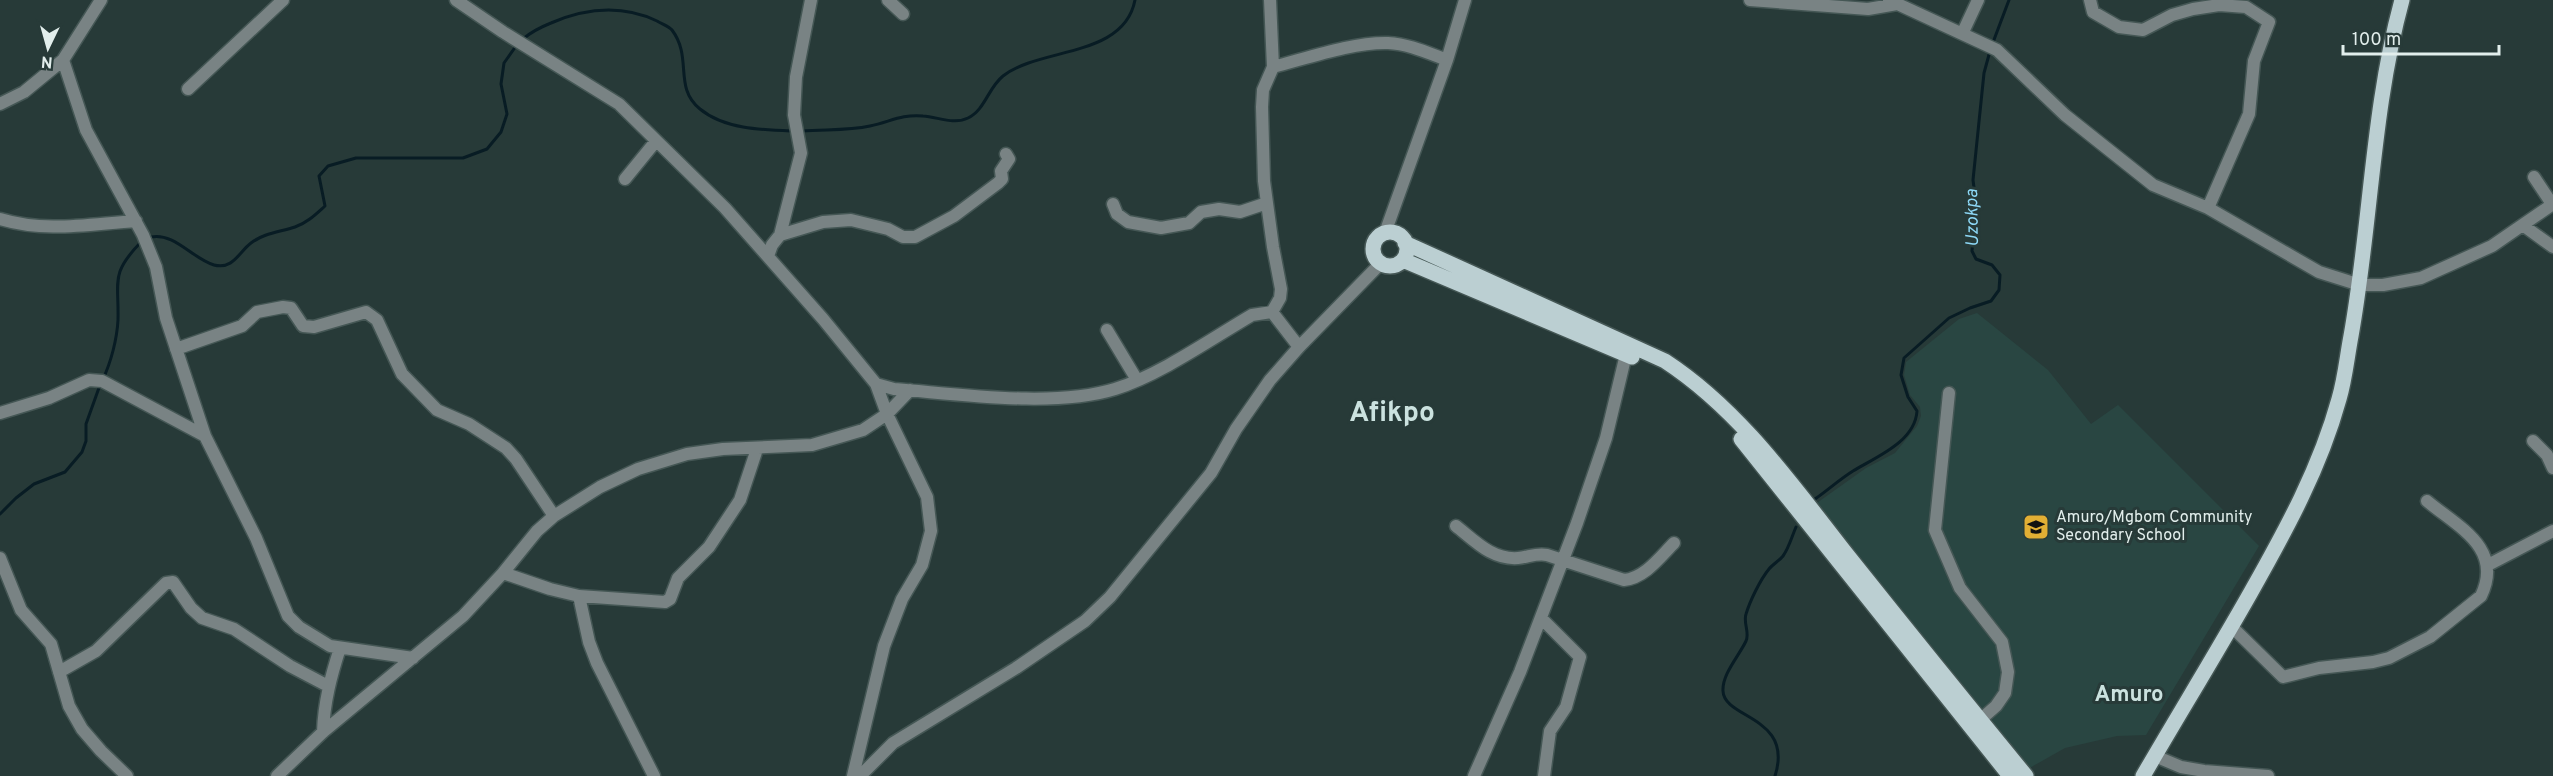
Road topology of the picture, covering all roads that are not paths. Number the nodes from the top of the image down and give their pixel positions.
1 (100, 0) edge
2 (283, 0) edge
3 (456, 0) edge
4 (811, 0) edge
5 (888, 0) edge
6 (1270, 0) edge
7 (1465, 0) edge
8 (1750, 0) edge
9 (1978, 0) edge
10 (2090, 0) edge
11 (2402, 0) edge
12 (1893, 2) edge
13 (903, 14) dead end
14 (1963, 32) junction
15 (63, 60) junction
16 (1447, 60) junction
17 (1273, 67) junction
18 (188, 89) dead end
19 (0, 104) edge
20 (656, 141) junction
21 (1006, 154) dead end
22 (2534, 177) dead end
23 (625, 179) dead end
24 (1267, 203) junction
25 (1113, 204) dead end
26 (2553, 204) edge
27 (2208, 208) junction
28 (0, 219) edge
29 (136, 221) junction
30 (2524, 226) junction
31 (1385, 233) junction
32 (780, 235) junction
33 (1405, 243) junction
34 (2553, 247) edge
35 (768, 256) junction
36 (1403, 260) junction
37 (1381, 264) junction
38 (2360, 285) junction
39 (1272, 312) junction
40 (1107, 330) dead end
41 (1299, 347) junction
42 (176, 349) junction
43 (1628, 349) junction
44 (1137, 380) junction
45 (876, 384) junction
46 (910, 390) junction
47 (1949, 393) dead end
48 (0, 413) edge
49 (886, 414) junction
50 (205, 436) junction
51 (2533, 441) dead end
52 (757, 449) junction
53 (2553, 468) edge
54 (2427, 501) dead end
55 (554, 516) junction
56 (1456, 526) dead end
57 (2553, 531) edge
58 (1674, 543) dead end
59 (0, 558) edge
60 (1563, 560) junction
61 (2487, 565) junction
62 (503, 573) junction
63 (579, 596) junction
64 (1541, 618) junction
65 (2231, 626) junction
66 (340, 648) junction
67 (412, 658) junction
68 (59, 672) junction
69 (328, 686) junction
70 (1979, 721) junction
71 (323, 732) junction
72 (862, 740) junction
73 (889, 747) junction
74 (2155, 756) junction
75 (280, 775) edge
76 (127, 776) edge
77 (654, 776) edge
78 (853, 776) edge
79 (860, 776) edge
80 (1474, 776) edge
81 (1544, 776) edge
82 (2010, 776) edge
83 (2026, 776) edge
84 (2143, 776) edge
85 (2268, 776) edge

1 - 15 street
2 - 18 street
3 - 20 street
4 - 32 street
5 - 13 street
6 - 17 street
7 - 16 street
8 - 12 street
9 - 14 street
10 - 27 street
11 - 38 main road
12 - 14 street
14 - 27 street
15 - 19 street
15 - 29 street
16 - 17 street
16 - 31 street
17 - 24 street
20 - 23 street
20 - 35 street
21 - 32 street
22 - 26 street
24 - 25 street
24 - 39 street
26 - 30 street
27 - 38 street
28 - 29 street
29 - 42 street
30 - 34 street
30 - 38 street
31 - 33 main road
31 - 37 main road
32 - 35 street
33 - 36 main road
33 - 43 main road
35 - 45 street
36 - 37 main road
36 - 43 main road
37 - 41 street
38 - 65 main road
39 - 41 street
39 - 44 street
40 - 44 street
41 - 73 street
42 - 50 street
42 - 55 street
43 - 60 street
43 - 70 main road
43 - 82 main road
44 - 46 street
45 - 46 street
45 - 49 street
46 - 49 street
47 - 70 street
48 - 50 street
49 - 52 street
49 - 72 street
50 - 66 street
51 - 53 street
52 - 55 street
52 - 63 street
54 - 61 street
55 - 62 street
56 - 60 street
57 - 61 street
58 - 60 street
59 - 68 street
60 - 64 street
61 - 65 street
62 - 63 street
62 - 67 street
63 - 77 street
64 - 80 street
64 - 81 street
65 - 74 main road
66 - 67 street
66 - 69 street
67 - 71 street
68 - 69 street
68 - 76 street
69 - 71 street
70 - 83 main road
71 - 75 street
72 - 73 street
72 - 78 street
73 - 79 street
74 - 84 main road
74 - 85 street

